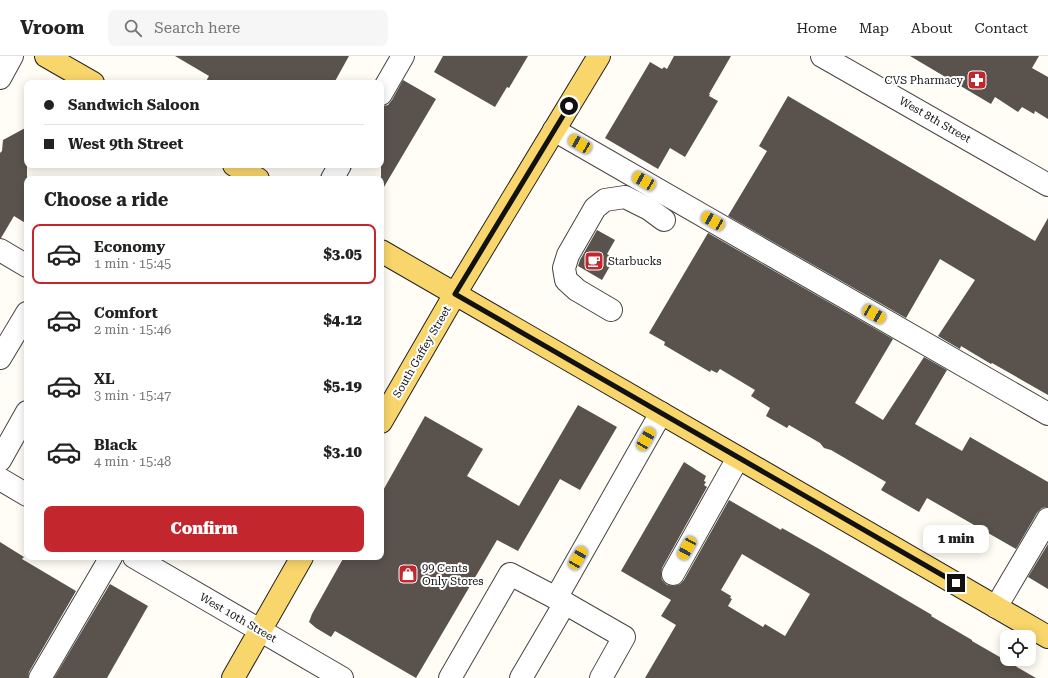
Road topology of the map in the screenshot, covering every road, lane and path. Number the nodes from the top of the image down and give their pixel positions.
1 (12, 56) edge
2 (46, 56) edge
3 (403, 56) edge
4 (599, 56) edge
5 (822, 56) edge
6 (0, 78) edge
7 (88, 80) edge
8 (384, 89) edge
9 (554, 130) junction
10 (239, 168) edge
11 (253, 176) edge
12 (1048, 184) edge
13 (664, 220) dead end
14 (0, 250) edge
15 (384, 253) edge
16 (24, 264) edge
17 (455, 294) junction
18 (611, 310) dead end
19 (24, 318) edge
20 (0, 358) edge
21 (661, 413) junction
22 (1048, 414) edge
23 (384, 417) edge
24 (24, 418) edge
25 (738, 458) junction
26 (0, 460) edge
27 (0, 479) edge
28 (24, 493) edge
29 (1048, 519) edge
30 (109, 560) edge
31 (139, 560) edge
32 (300, 560) edge
33 (673, 574) dead end
34 (561, 600) junction
35 (996, 607) junction
36 (260, 630) junction
37 (1048, 637) edge
38 (40, 678) edge
39 (232, 678) edge
40 (342, 678) edge
41 (450, 678) edge
42 (521, 678) edge
43 (601, 678) edge

1 - 6 street
2 - 7 main road
3 - 8 street
4 - 9 main road, South Gaffey Street
5 - 12 street, West 8th Street
9 - 17 main road, South Gaffey Street
9 - 22 street
10 - 11 main road
13 - 18 street
14 - 16 street
15 - 17 main road
17 - 21 main road
17 - 23 main road, South Gaffey Street
19 - 20 street
21 - 25 main road
21 - 34 street
24 - 26 street
25 - 33 street
25 - 35 main road
27 - 28 street
29 - 35 street
30 - 38 street
31 - 36 street, West 10th Street
32 - 36 main road
34 - 41 street
34 - 42 street
34 - 43 street
35 - 37 main road
36 - 39 main road
36 - 40 street, West 10th Street

